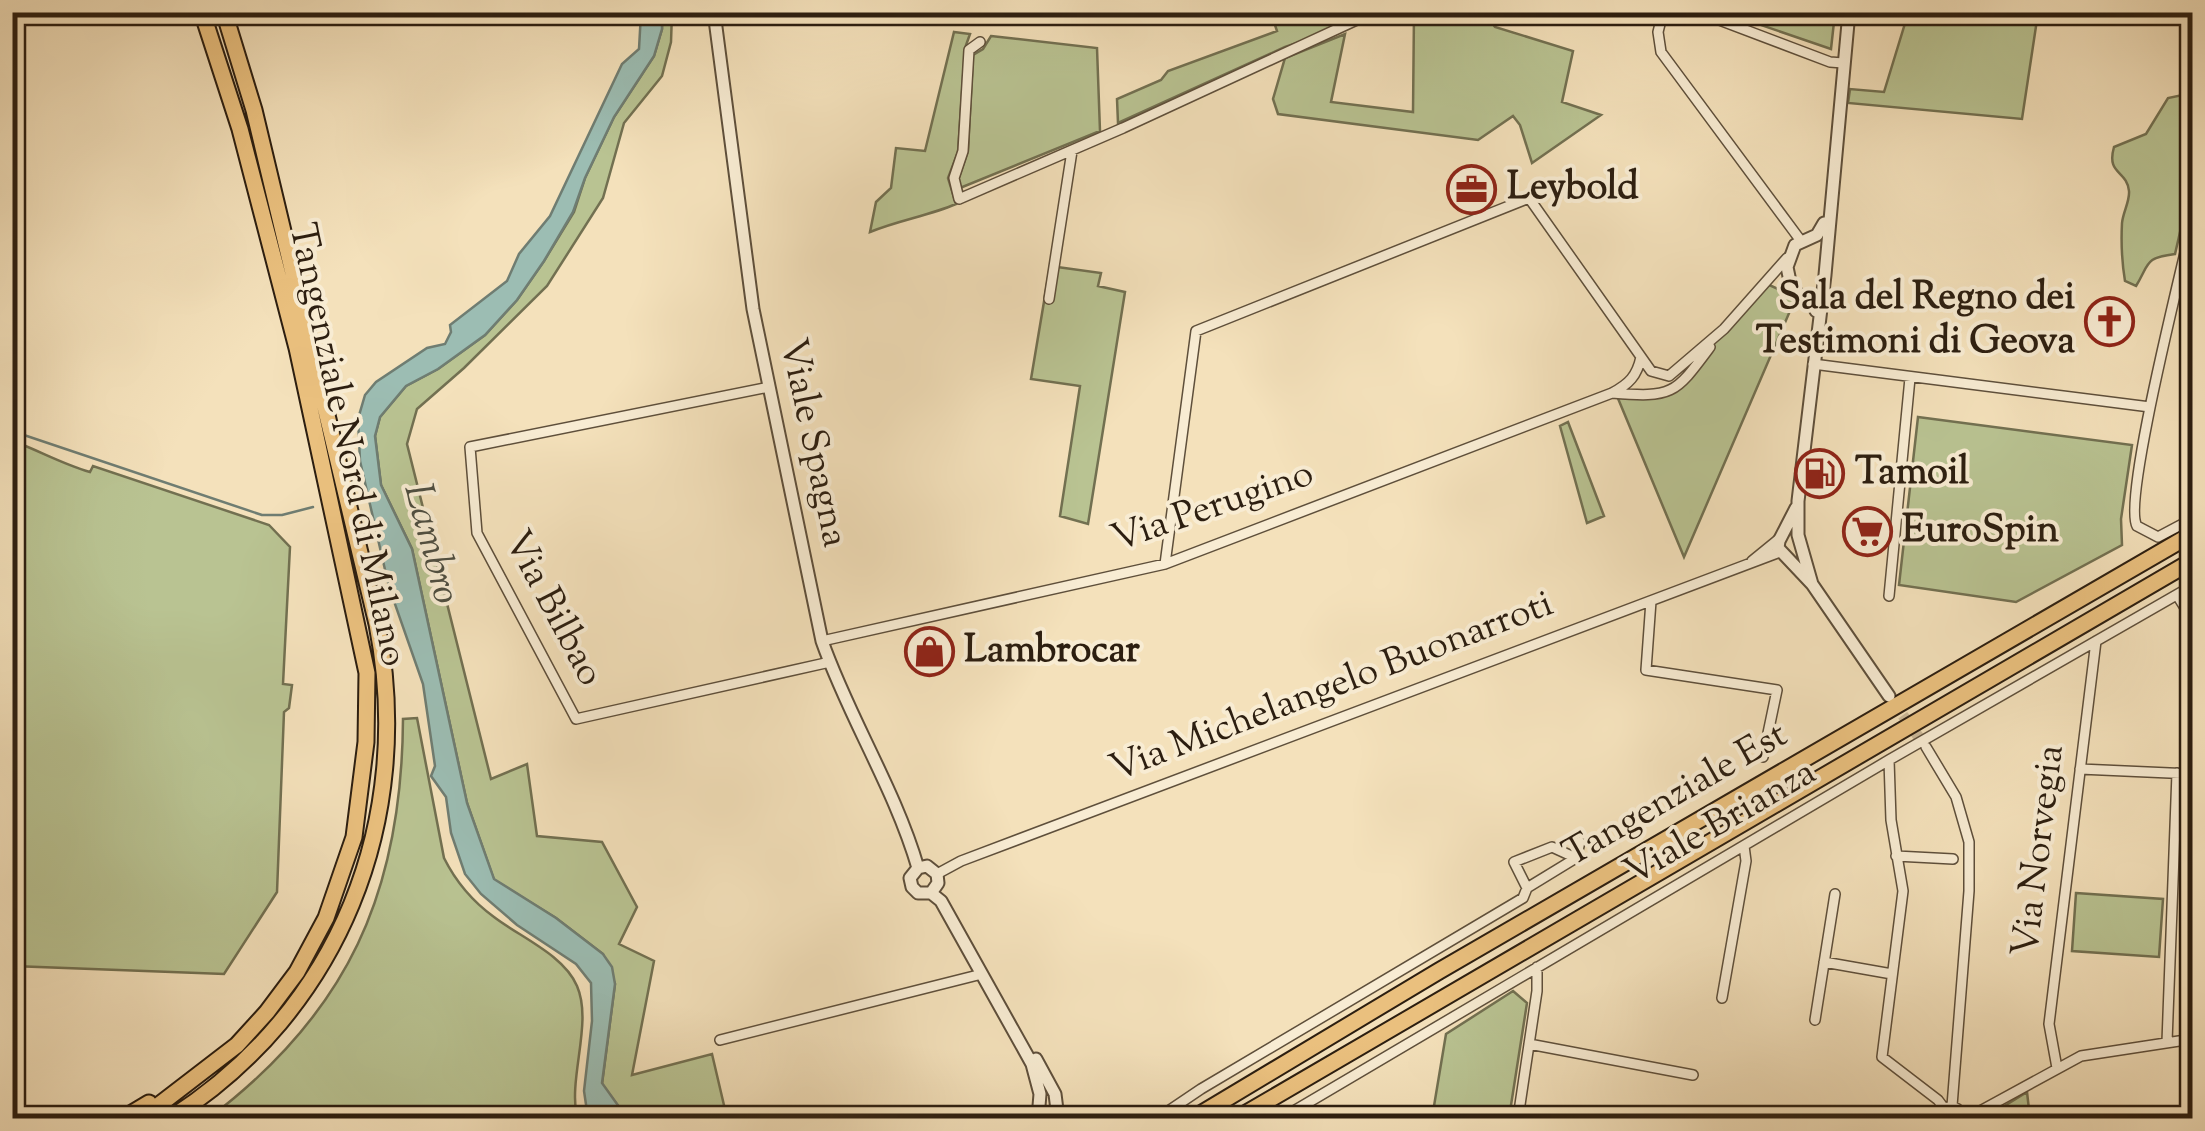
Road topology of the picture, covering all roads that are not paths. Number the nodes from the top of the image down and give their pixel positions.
1 (202, 12) edge
2 (224, 12) edge
3 (714, 12) edge
4 (1374, 12) edge
5 (1663, 12) edge
6 (1698, 12) edge
7 (1848, 12) edge
8 (2142, 12) edge
9 (2192, 22) edge
10 (980, 42) dead end
11 (1843, 63) junction
12 (1072, 152) junction
13 (1828, 210) junction
14 (2192, 222) edge
15 (1805, 240) junction
16 (1826, 254) junction
17 (1788, 257) junction
18 (1767, 282) junction
19 (1789, 285) junction
20 (1822, 287) junction
21 (1806, 297) junction
22 (1050, 299) dead end
23 (1817, 320) junction
24 (1724, 329) junction
25 (1641, 357) junction
26 (1814, 364) junction
27 (1910, 378) junction
28 (769, 387) junction
29 (1612, 393) junction
30 (2150, 407) junction
31 (1798, 501) junction
32 (2192, 519) edge
33 (2192, 534) edge
34 (1782, 536) junction
35 (1800, 540) junction
36 (1783, 554) junction
37 (2192, 561) edge
38 (1750, 563) junction
39 (1165, 564) junction
40 (1812, 584) junction
41 (2192, 586) edge
42 (2177, 595) junction
43 (1888, 596) dead end
44 (1652, 601) junction
45 (2192, 619) edge
46 (822, 640) junction
47 (2096, 641) junction
48 (830, 662) junction
49 (1889, 696) tunnel mouth
50 (1926, 747) tunnel mouth
51 (1762, 757) dead end
52 (1889, 760) junction
53 (2080, 768) junction
54 (2177, 773) junction
55 (2192, 774) edge
56 (1580, 842) dead end
57 (1744, 846) junction
58 (1896, 856) junction
59 (1576, 858) junction
60 (1953, 859) dead end
61 (918, 868) junction
62 (937, 874) junction
63 (1527, 888) junction
64 (931, 893) junction
65 (1835, 894) dead end
66 (1824, 962) junction
67 (1537, 967) junction
68 (1439, 971) junction
69 (982, 974) junction
70 (1892, 974) junction
71 (1722, 998) dead end
72 (1815, 1020) dead end
73 (1016, 1031) junction
74 (2192, 1039) edge
75 (720, 1040) dead end
76 (2167, 1042) junction
77 (1529, 1044) junction
78 (2057, 1068) junction
79 (1692, 1075) dead end
80 (165, 1111) edge
81 (1946, 1111) edge
82 (1039, 1116) edge
83 (1960, 1117) edge
84 (124, 1118) edge
85 (142, 1118) edge
86 (1058, 1118) edge
87 (1077, 1118) edge
88 (1158, 1118) edge
89 (1179, 1118) edge
90 (1194, 1118) edge
91 (1238, 1118) edge
92 (1282, 1118) edge
93 (1518, 1118) edge

1 - 80 highway, Tangenziale Nord di Milano
2 - 80 highway, Tangenziale Nord di Milano
3 - 28 street, Viale Spagna
4 - 12 street
5 - 15 street
6 - 11 street
7 - 11 street
8 - 9 street
10 - 12 street
11 - 13 street
12 - 22 street
13 - 15 street
13 - 16 street
14 - 30 street
15 - 16 street
15 - 17 street
16 - 20 street
17 - 18 street, Via Perugino
17 - 19 street
18 - 19 street
18 - 24 street, Via Perugino
19 - 21 street
20 - 21 street
20 - 23 street
21 - 23 street
23 - 26 street
24 - 25 street, Via Perugino
24 - 29 street, Via Perugino
25 - 29 street
25 - 39 street
26 - 27 street
26 - 31 street
27 - 30 street
27 - 43 street
28 - 46 street, Viale Spagna
28 - 48 street, Via Bilbao
29 - 39 street, Via Perugino
30 - 32 street
31 - 34 street
31 - 35 street
33 - 68 highway, Tangenziale Est
34 - 35 street
34 - 36 street
34 - 38 street, Via Michelangelo Buonarroti
35 - 36 street
35 - 40 street
36 - 38 street, Via Michelangelo Buonarroti
36 - 40 street
37 - 91 highway, Tangenziale Est
38 - 44 street, Via Michelangelo Buonarroti
39 - 46 street, Via Perugino
40 - 49 street
41 - 42 street, Viale Brianza
42 - 45 street
42 - 47 street, Viale Brianza
44 - 51 street
44 - 62 street, Via Michelangelo Buonarroti
46 - 48 street, Viale Spagna
47 - 52 street, Viale Brianza
47 - 53 street, Via Norvegia
48 - 61 street, Viale Spagna
50 - 81 street
52 - 57 street, Viale Brianza
52 - 58 street
53 - 54 street
53 - 78 street, Via Norvegia
54 - 55 street
54 - 76 street
56 - 59 street
57 - 67 street, Viale Brianza
57 - 71 street
58 - 60 street
58 - 70 street
59 - 63 street
59 - 63 street
61 - 62 street
61 - 64 street, Viale Spagna
62 - 64 street
63 - 88 street
64 - 69 street, Viale Spagna
65 - 66 street
66 - 70 street
66 - 72 street
67 - 77 street
67 - 92 street, Viale Brianza
68 - 89 highway
68 - 90 highway, Tangenziale Est
69 - 73 street, Viale Spagna
69 - 75 street
70 - 81 street
73 - 82 street, Viale Spagna
73 - 86 street, Viale Spagna
74 - 76 street
76 - 78 street
77 - 79 street
77 - 93 street
78 - 83 street
80 - 84 highway
80 - 85 highway, Tangenziale Nord di Milano
81 - 83 street
82 - 86 street
86 - 87 street

